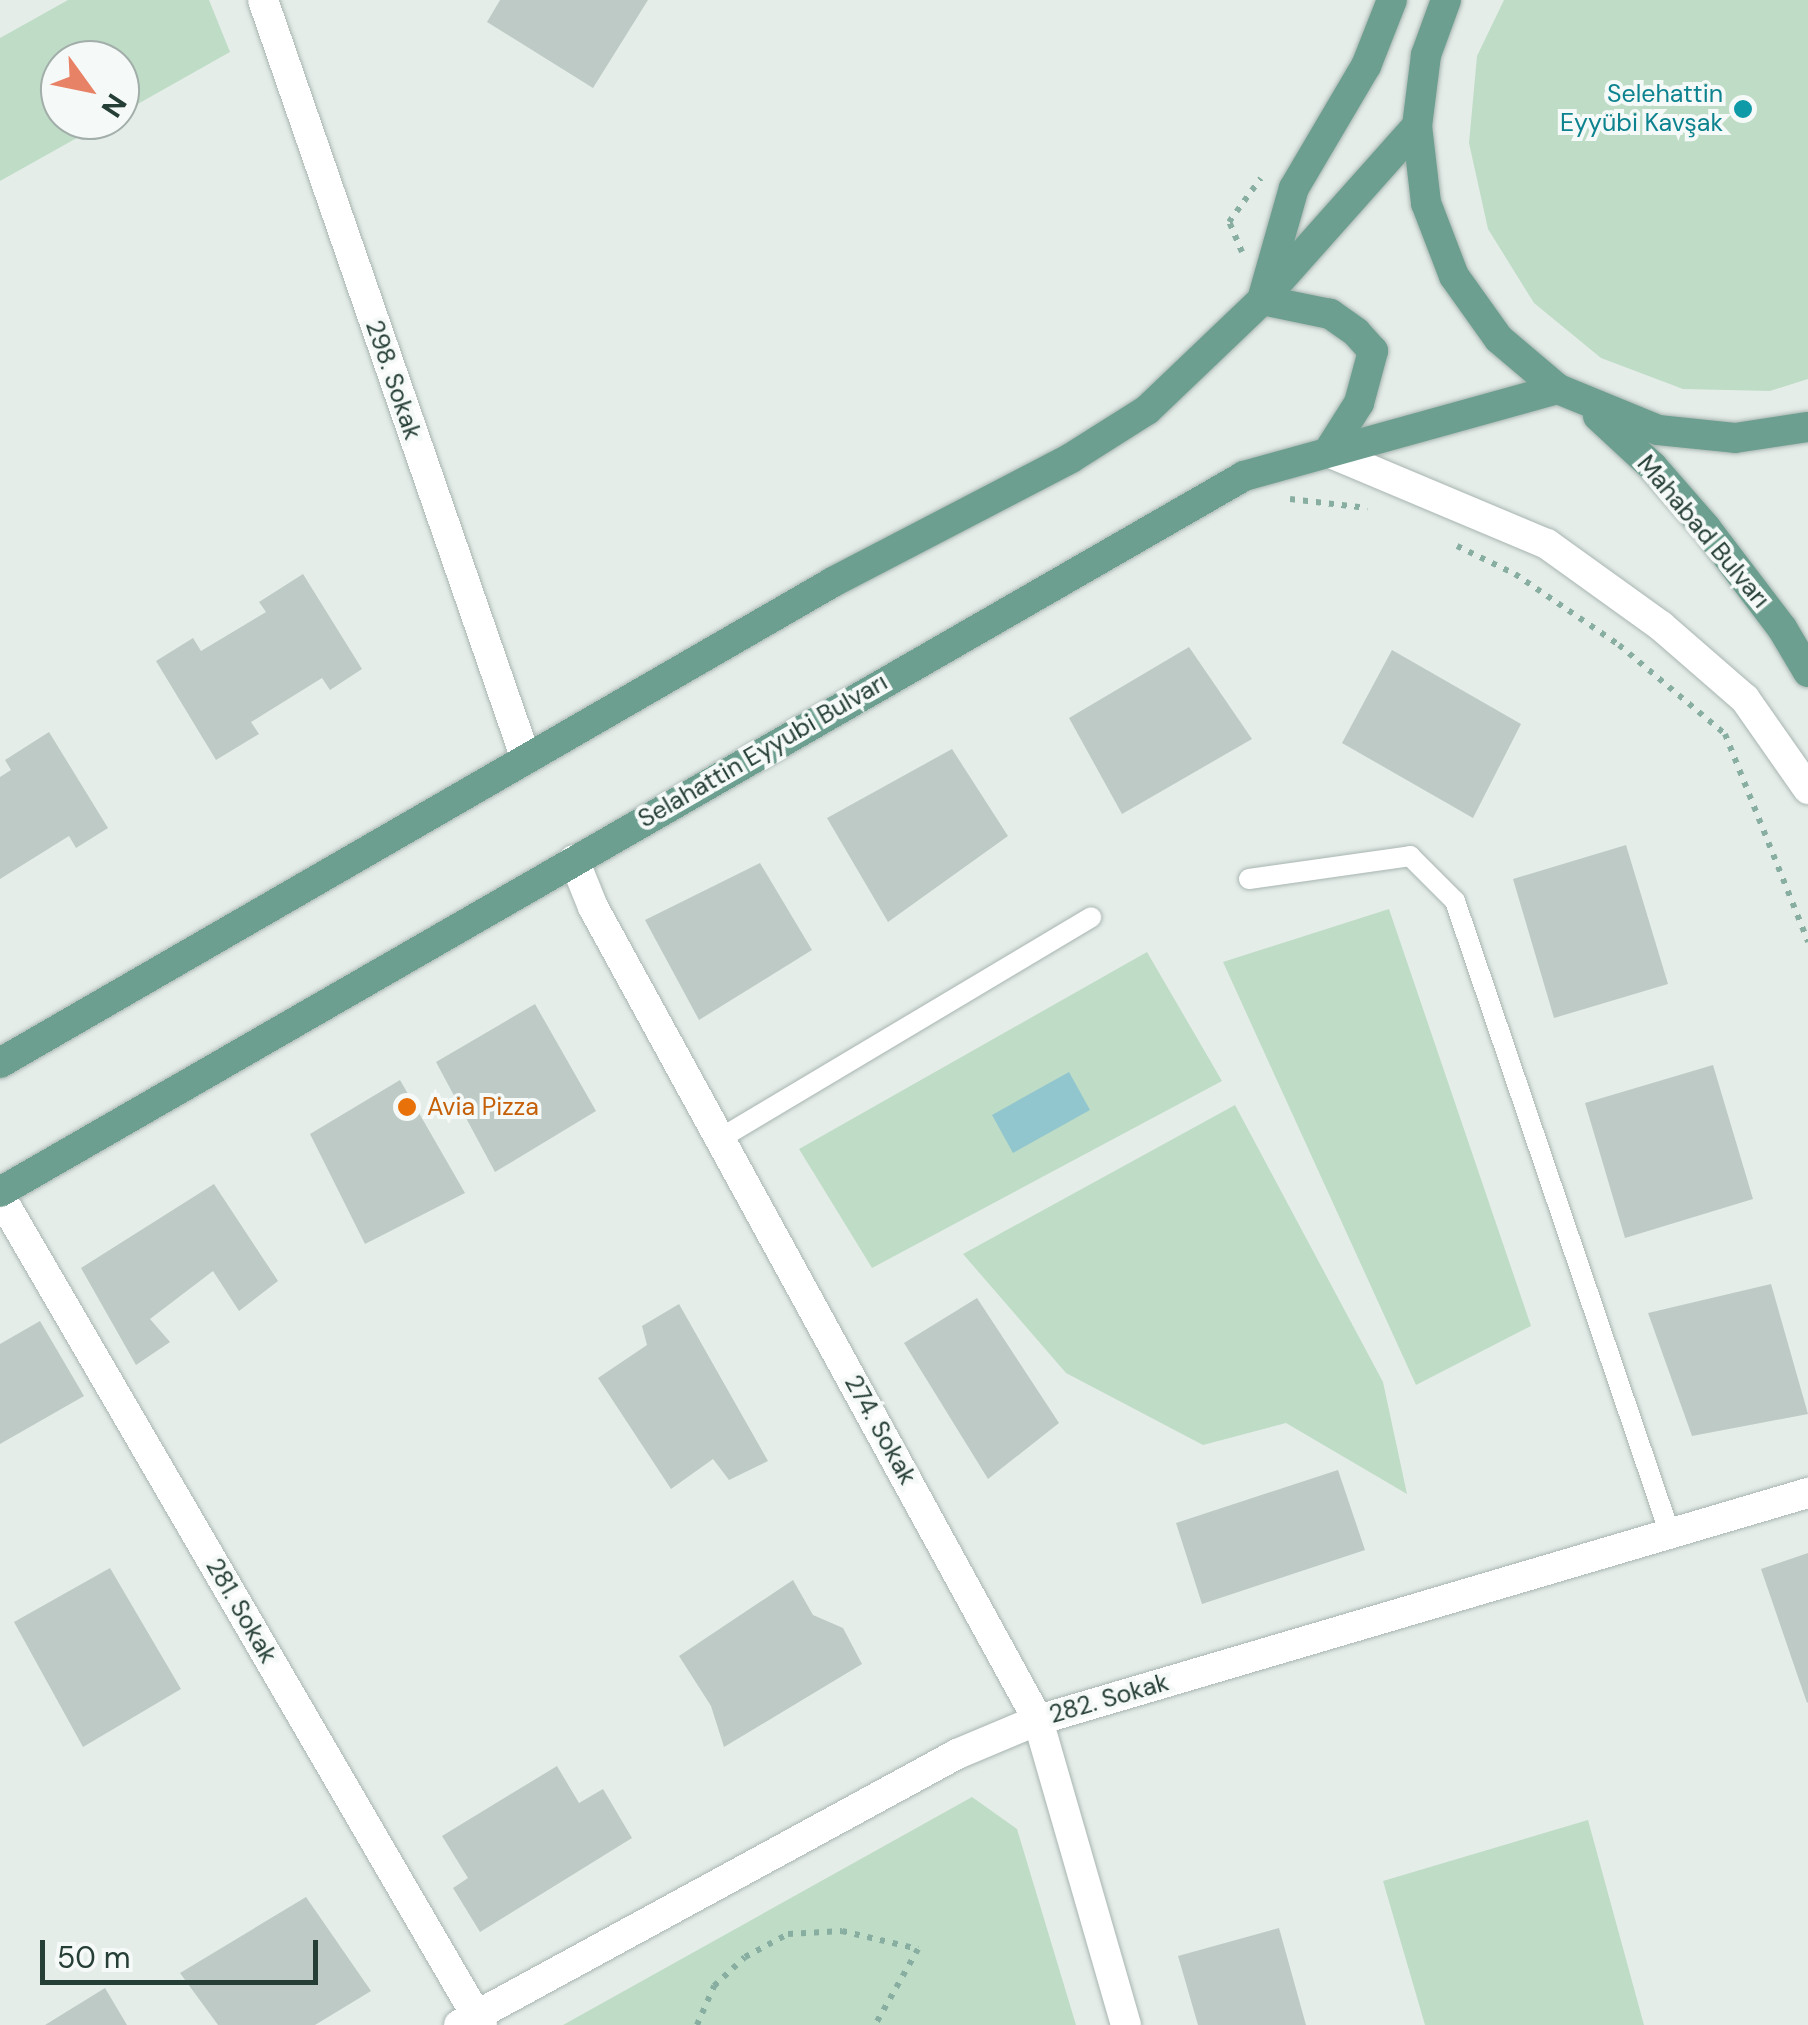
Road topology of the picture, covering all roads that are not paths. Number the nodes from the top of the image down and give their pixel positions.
1 (263, 0) edge
2 (1392, 0) edge
3 (1446, 0) edge
4 (1417, 126) junction
5 (1262, 300) junction
6 (1572, 396) junction
7 (1808, 427) edge
8 (1328, 452) junction
9 (1808, 672) edge
10 (526, 759) junction
11 (1808, 790) edge
12 (574, 860) junction
13 (1249, 879) dead end
14 (1091, 917) dead end
15 (0, 1063) edge
16 (720, 1138) junction
17 (0, 1194) edge
18 (1808, 1493) edge
19 (1670, 1534) junction
20 (1038, 1720) junction
21 (473, 2021) edge
22 (1126, 2025) edge

1 - 10 street, 298. Sokak
2 - 5 main road
3 - 4 main road, Mahabad Bulvarı
4 - 5 main road
4 - 6 main road, Mahabad Bulvarı
5 - 8 main road
5 - 10 main road
6 - 7 main road
6 - 8 main road, Selahattin Eyyubi Bulvarı
6 - 9 main road, Mahabad Bulvarı
8 - 11 street
8 - 12 main road, Selahattin Eyyubi Bulvarı
10 - 15 main road
12 - 16 street, 274. Sokak
12 - 17 main road, Selahattin Eyyubi Bulvarı
13 - 19 lane
14 - 16 lane
16 - 20 street, 274. Sokak
17 - 21 street, 281. Sokak
18 - 19 street, 282. Sokak
19 - 20 street, 282. Sokak
20 - 21 street, 282. Sokak
20 - 22 street, 274. Sokak

